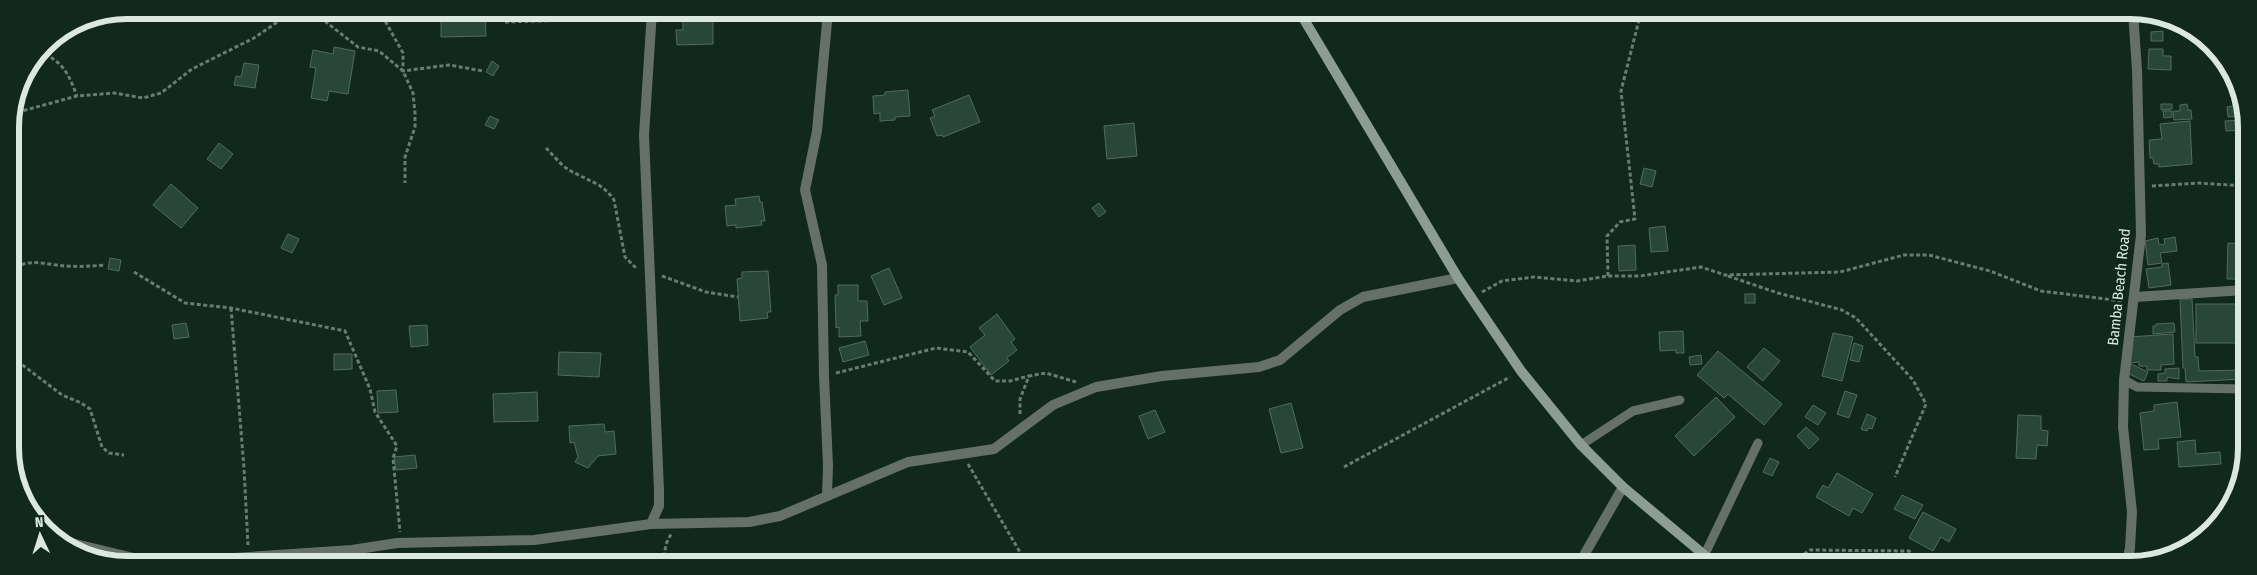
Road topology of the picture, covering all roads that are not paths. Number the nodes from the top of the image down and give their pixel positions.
1 (651, 19) edge
2 (827, 19) edge
3 (1304, 19) edge
4 (2133, 19) edge
5 (1458, 278) junction
6 (2238, 291) edge
7 (2135, 300) junction
8 (2124, 380) junction
9 (2238, 389) edge
10 (1680, 400) dead end
11 (1758, 443) dead end
12 (1581, 445) junction
13 (1623, 487) junction
14 (826, 495) junction
15 (651, 524) junction
16 (79, 545) edge
17 (125, 556) edge
18 (234, 556) edge
19 (1584, 556) edge
20 (1704, 556) joint
21 (2128, 556) edge

1 - 15 street
2 - 14 street
3 - 5 main road
4 - 7 street, Bamba Beach Road
5 - 12 main road
5 - 14 street
6 - 7 street
7 - 8 street, Bamba Beach Road
8 - 9 lane
8 - 21 street, Bamba Beach Road
10 - 12 lane
11 - 20 lane
12 - 13 main road
13 - 19 street
13 - 20 main road
14 - 15 street
15 - 18 street
16 - 17 street

